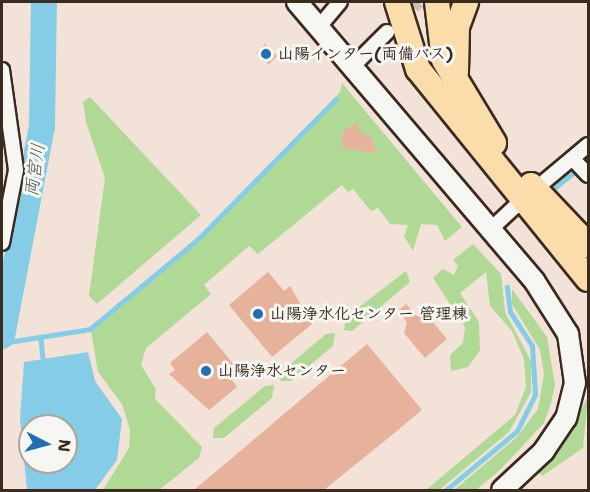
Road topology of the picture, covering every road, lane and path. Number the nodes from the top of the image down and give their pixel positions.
1 (297, 2) edge
2 (340, 2) edge
3 (397, 2) edge
4 (423, 2) edge
5 (437, 2) edge
6 (466, 2) edge
7 (318, 28) junction
8 (387, 32) tunnel mouth
9 (351, 68) junction
10 (2, 70) edge
11 (445, 89) junction
12 (588, 145) edge
13 (573, 159) junction
14 (588, 175) edge
15 (545, 181) dead end
16 (515, 207) dead end
17 (553, 218) junction
18 (490, 229) junction
19 (588, 232) edge
20 (2, 243) edge
21 (588, 266) edge
22 (588, 279) edge
23 (582, 381) edge
24 (502, 490) edge

1 - 7 street
2 - 7 street
3 - 11 highway
4 - 11 highway
5 - 11 highway
6 - 11 highway
7 - 9 street
8 - 9 street
9 - 18 street
10 - 20 street
11 - 17 highway
12 - 13 street
13 - 14 street
13 - 15 street
16 - 18 street
17 - 19 highway
17 - 21 highway
17 - 22 highway
18 - 23 street
23 - 24 street

